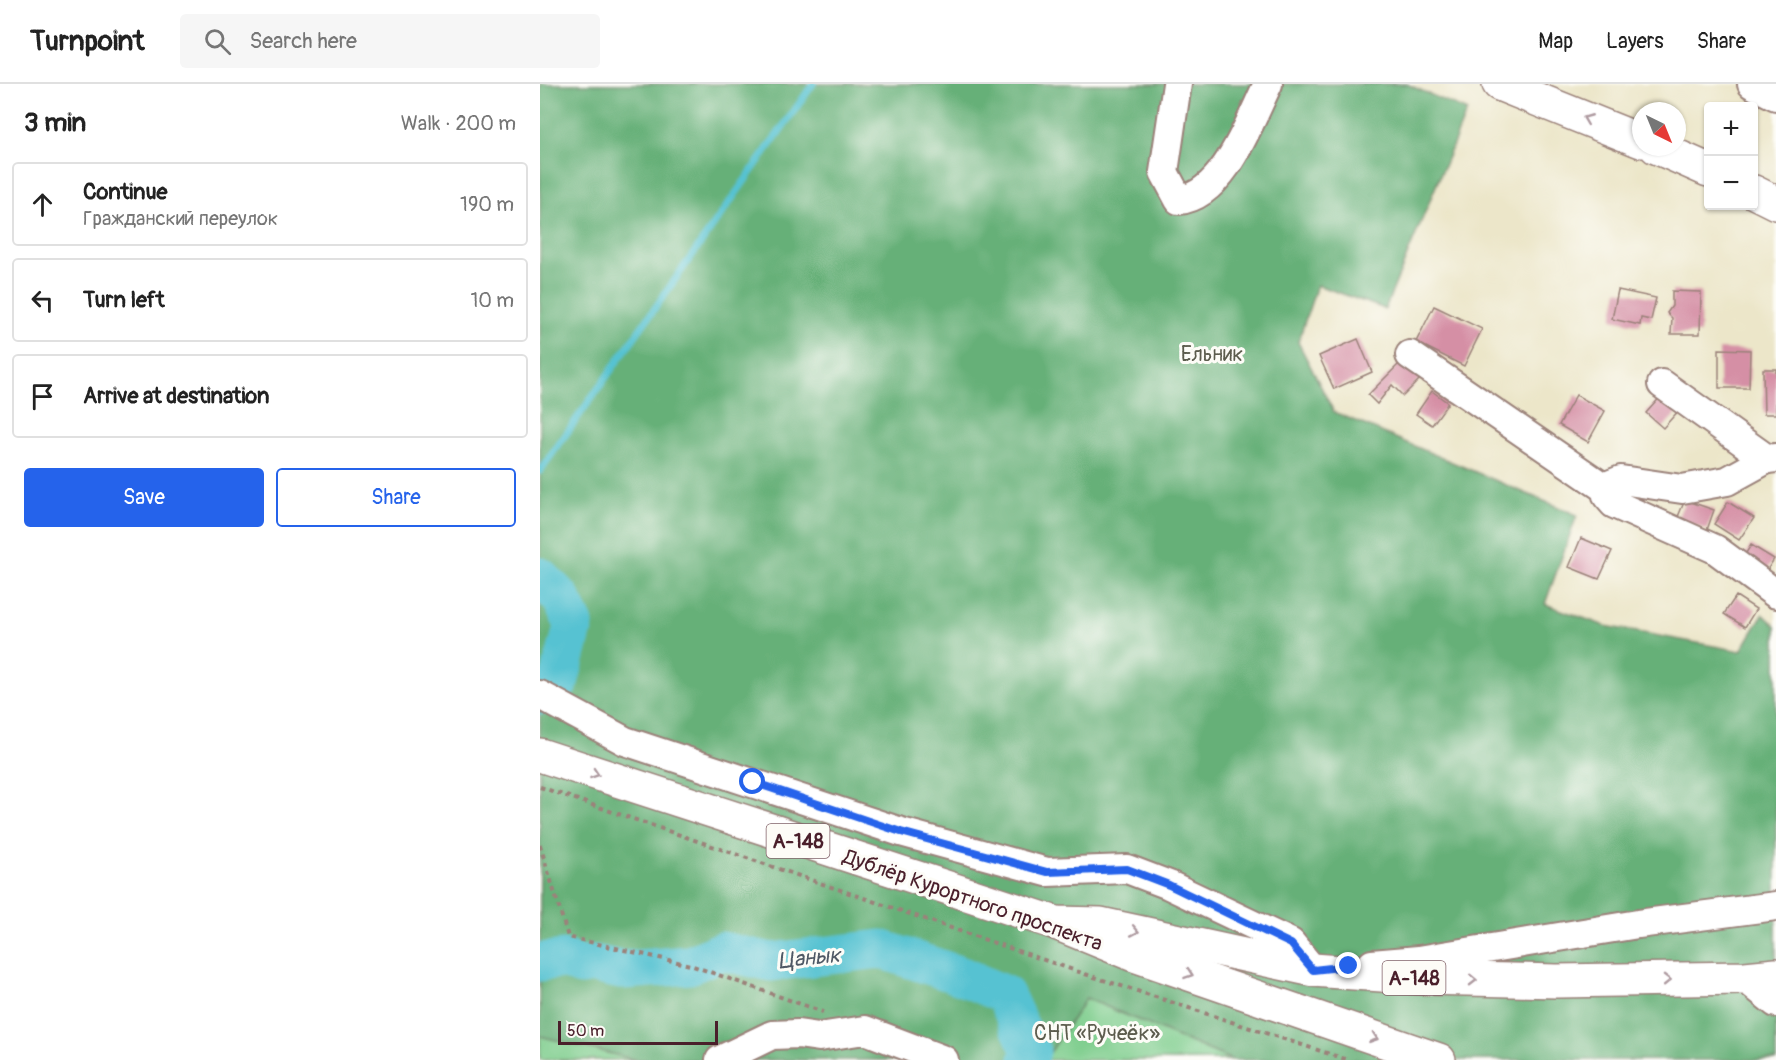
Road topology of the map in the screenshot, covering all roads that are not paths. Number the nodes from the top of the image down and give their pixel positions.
1 (1177, 84) edge
2 (1269, 84) edge
3 (1499, 84) edge
4 (1752, 84) edge
5 (1776, 96) edge
6 (1632, 137) edge
7 (1676, 156) edge
8 (1704, 168) edge
9 (1758, 194) edge
10 (1776, 203) edge
11 (1410, 355) dead end
12 (1662, 384) dead end
13 (1772, 458) edge
14 (1606, 489) junction
15 (1776, 594) edge
16 (540, 695) edge
17 (540, 755) edge
18 (1776, 906) edge
19 (1056, 923) junction
20 (1313, 970) junction
21 (1760, 977) edge
22 (1776, 1003) edge
23 (1434, 1058) edge
24 (720, 1060) edge
25 (944, 1060) edge

1 - 2 street
6 -> 3 main road
4 - 5 street
7 - 8 main road
9 - 10 main road
11 - 14 street
12 - 13 street
13 - 14 street
14 - 15 street
16 - 20 street
17 -> 19 main road, Дублёр Курортного проспекта / А-148
18 - 20 street
19 -> 20 main road, А-148
19 -> 23 main road, Дублёр Курортного проспекта / А-148
20 -> 21 main road, А-148
21 - 22 street
24 - 25 street

